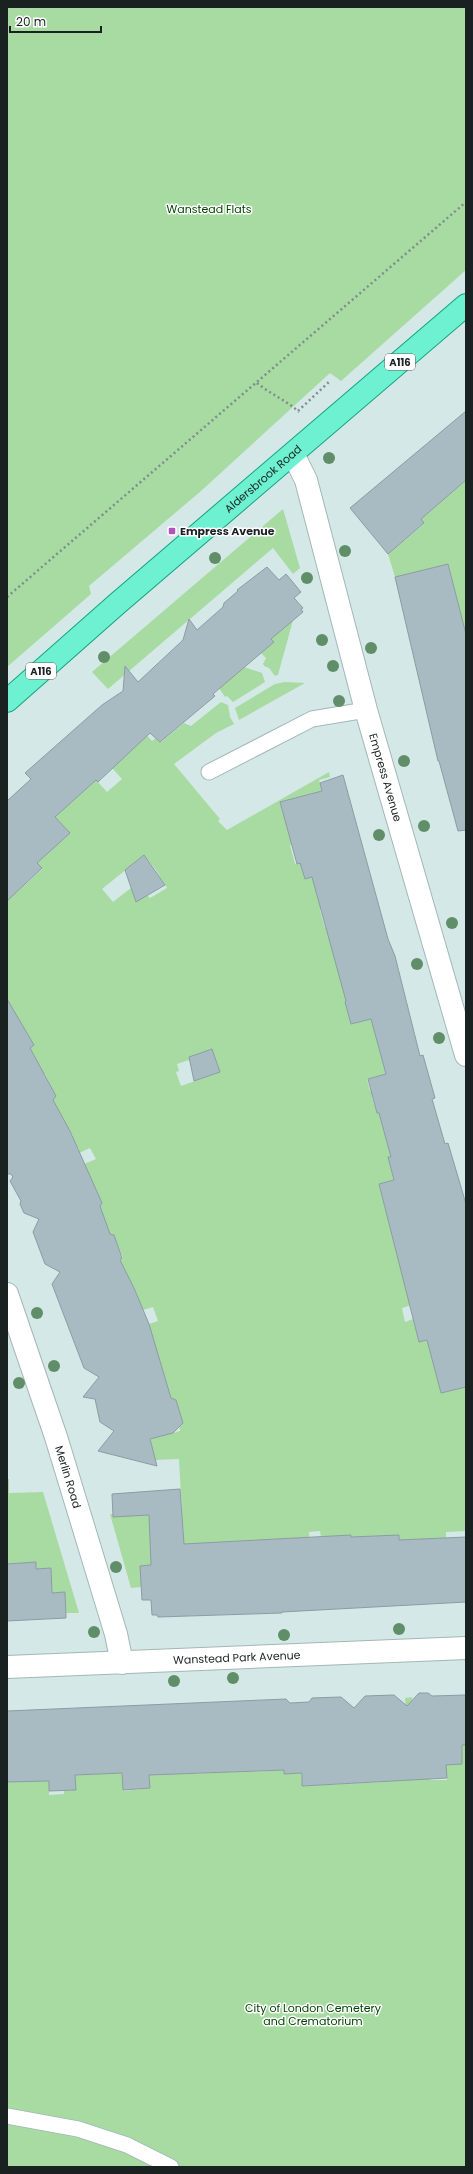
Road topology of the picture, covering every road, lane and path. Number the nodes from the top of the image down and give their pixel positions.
1 (466, 202) edge
2 (466, 305) edge
3 (257, 383) junction
4 (302, 414) dead end
5 (293, 454) junction
6 (7, 597) edge
7 (7, 702) edge
8 (366, 710) junction
9 (209, 772) dead end
10 (466, 1056) edge
11 (7, 1294) edge
12 (466, 1648) edge
13 (122, 1663) junction
14 (7, 1667) edge
15 (7, 2116) edge
16 (171, 2167) edge

1 - 3 path
2 - 5 main road, Aldersbrook Road / A116
3 - 4 path
3 - 6 path
5 - 7 main road, Aldersbrook Road / A116
5 - 8 street, Empress Avenue
8 - 9 lane
8 - 10 street, Empress Avenue
11 - 13 street, Merlin Road
12 - 13 street, Wanstead Park Avenue
13 - 14 street, Wanstead Park Avenue
15 - 16 lane

